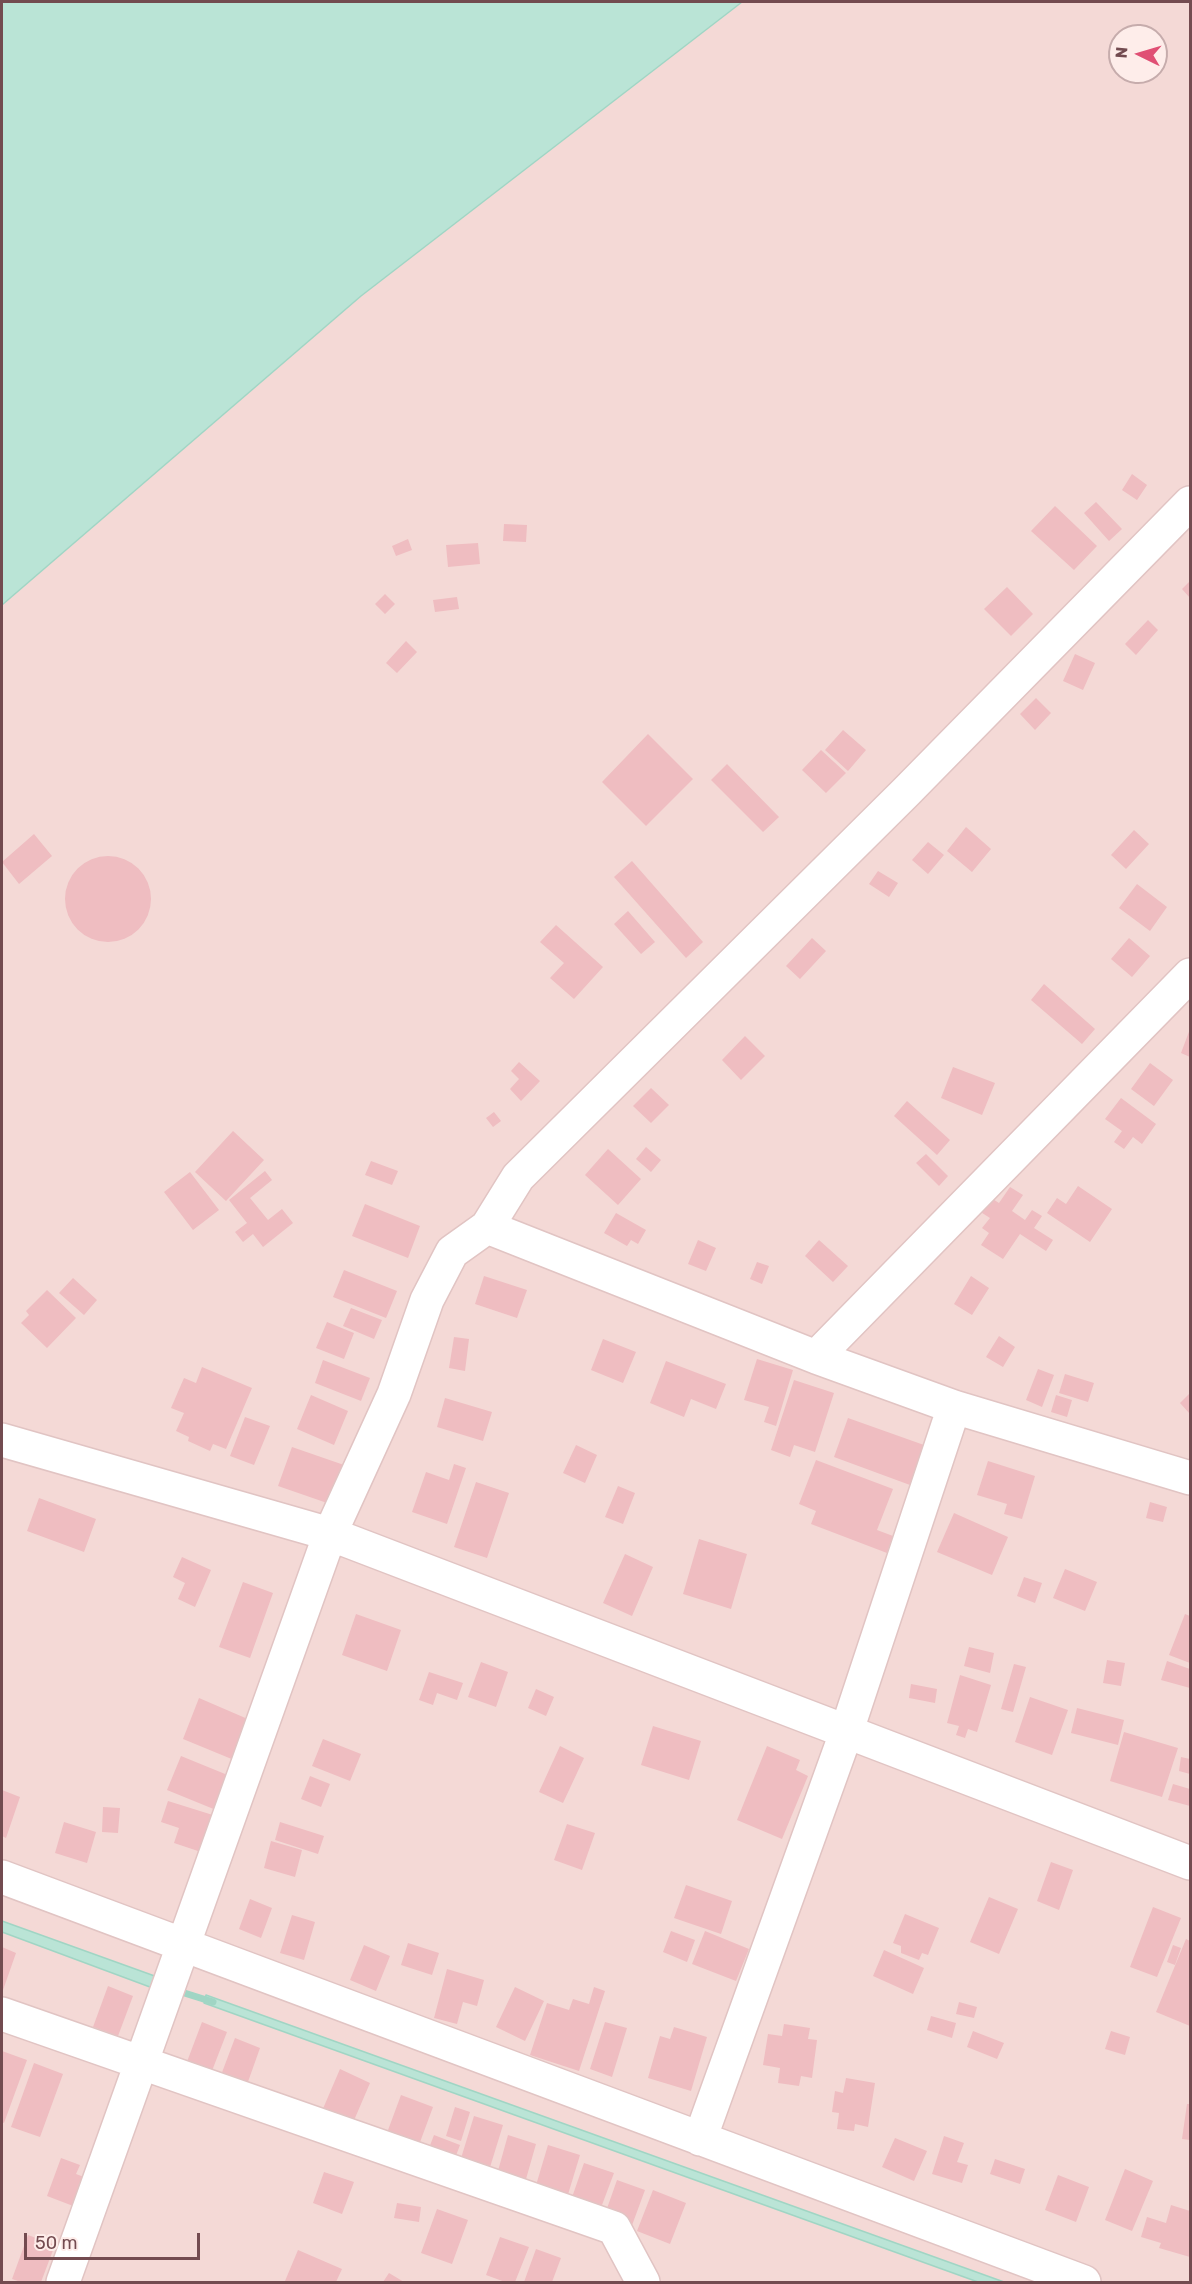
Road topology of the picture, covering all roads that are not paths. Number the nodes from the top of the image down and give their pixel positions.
1 (1191, 503) edge
2 (1191, 975) edge
3 (488, 1227) junction
4 (816, 1357) junction
5 (954, 1407) junction
6 (2, 1440) edge
7 (1191, 1478) edge
8 (330, 1534) junction
9 (846, 1733) junction
10 (1191, 1863) edge
11 (2, 1877) edge
12 (182, 1946) junction
13 (2, 2014) edge
14 (141, 2063) junction
15 (700, 2139) junction
16 (63, 2283) edge
17 (643, 2283) edge
18 (1084, 2283) edge

1 - 3 street
2 - 4 street
3 - 4 street
3 - 8 street
4 - 5 street
5 - 7 street
5 - 9 street
6 - 8 street
8 - 9 street
8 - 12 street
9 - 10 street
9 - 15 street
11 - 12 street
12 - 14 street
12 - 15 street
13 - 14 street
14 - 16 street
14 - 17 street
15 - 18 street

